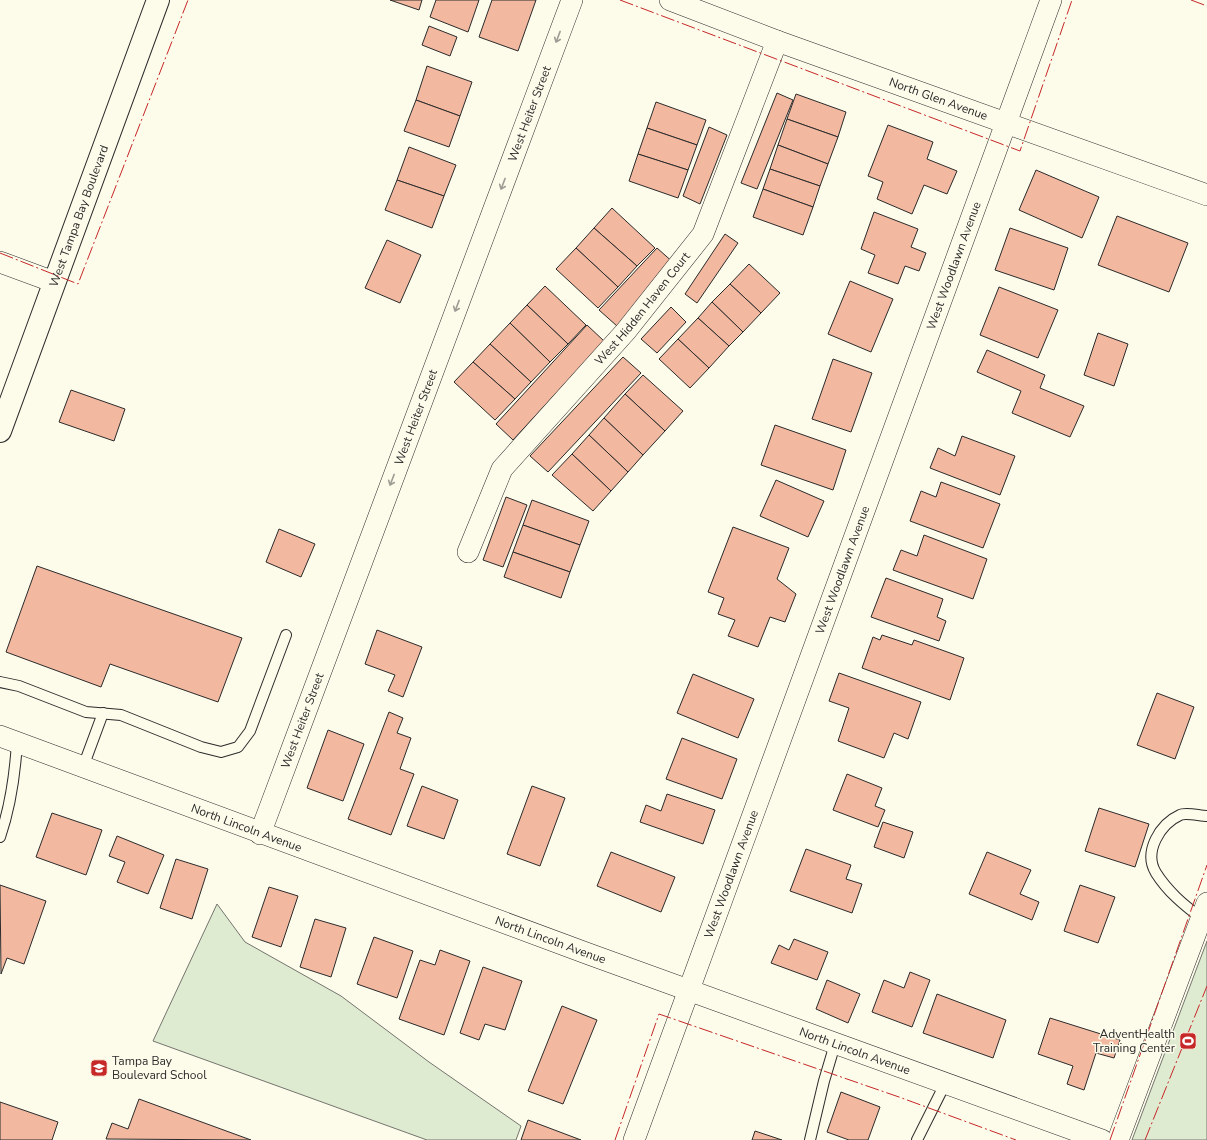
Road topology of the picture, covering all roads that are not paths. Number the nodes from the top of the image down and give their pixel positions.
1 (158, 0) edge
2 (572, 0) edge
3 (670, 0) edge
4 (1051, 0) edge
5 (777, 41) junction
6 (1006, 124) junction
7 (1207, 195) edge
8 (0, 262) edge
9 (54, 282) junction
10 (0, 431) edge
11 (468, 552) dead end
12 (286, 635) dead end
13 (0, 682) edge
14 (103, 713) junction
15 (9, 739) edge
16 (83, 767) junction
17 (1207, 816) edge
18 (260, 834) junction
19 (0, 837) edge
20 (1204, 911) edge
21 (687, 991) junction
22 (835, 1044) junction
23 (945, 1084) junction
24 (634, 1140) edge
25 (810, 1140) edge
26 (917, 1140) edge
27 (1102, 1140) edge
28 (1118, 1140) edge

1 - 9 street, West Tampa Bay Boulevard
2 -> 18 street, West Heiter Street
3 - 5 street, North Glen Avenue
4 - 6 street, West Woodlawn Avenue
5 - 6 street, North Glen Avenue
5 - 11 street, West Hidden Haven Court
6 - 7 street, North Glen Avenue
6 - 21 street, West Woodlawn Avenue
8 - 9 street
9 - 10 street, West Tampa Bay Boulevard
12 - 14 lane
13 - 14 lane
14 - 16 lane
15 - 16 street, North Lincoln Avenue
15 - 19 lane
16 - 18 street, North Lincoln Avenue
17 - 20 lane
18 - 21 street, North Lincoln Avenue
20 - 28 street
21 - 22 street, North Lincoln Avenue
21 - 24 street, West Woodlawn Avenue
22 - 23 street, North Lincoln Avenue
22 - 25 lane
23 - 26 lane
23 - 27 street, North Lincoln Avenue

